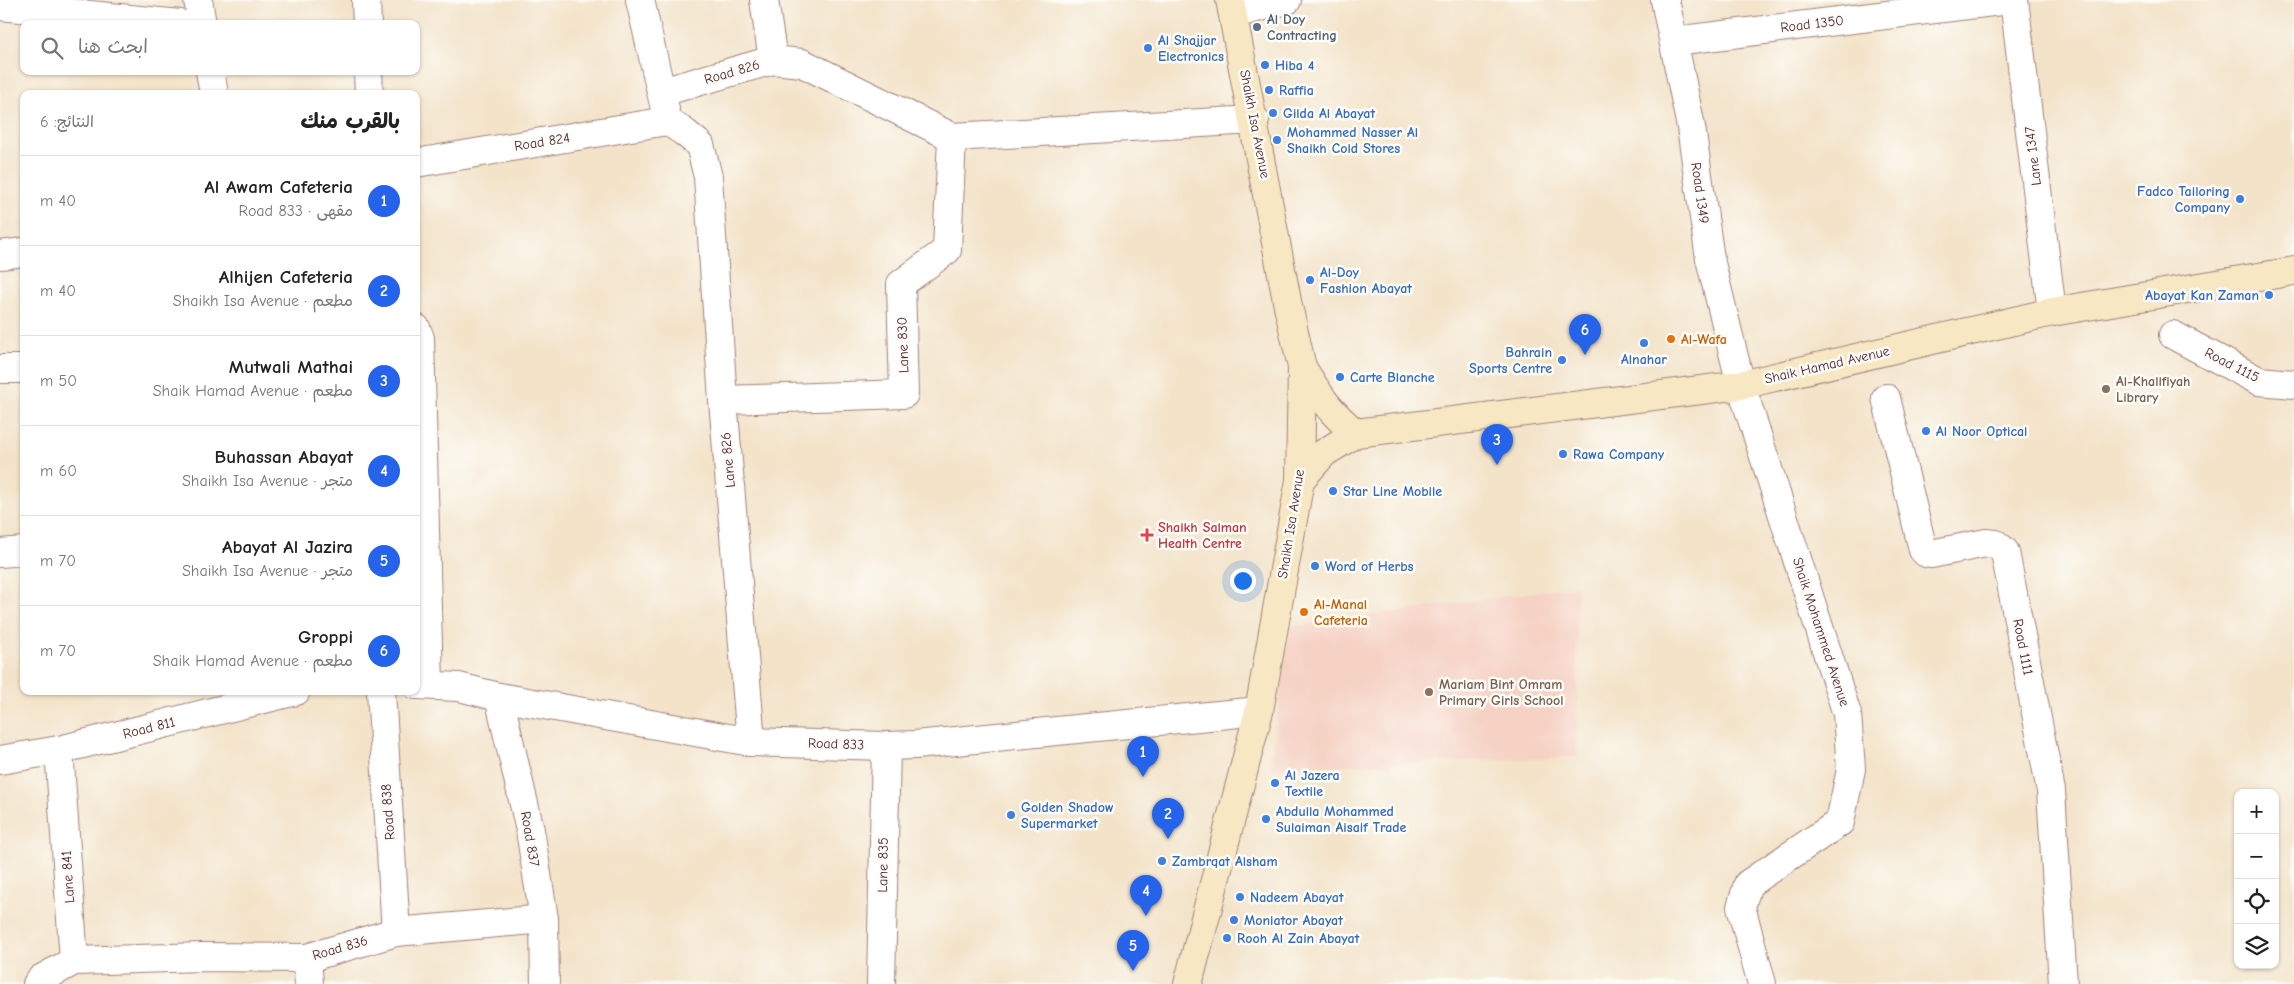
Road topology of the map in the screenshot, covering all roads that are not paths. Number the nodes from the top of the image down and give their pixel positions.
1 (198, 0) edge
2 (366, 0) edge
3 (640, 0) edge
4 (764, 0) edge
5 (1287, 0) edge
6 (1665, 0) edge
7 (2009, 0) edge
8 (2014, 0) edge
9 (0, 6) edge
10 (1232, 7) edge
11 (140, 20) edge
12 (201, 20) edge
13 (367, 20) edge
14 (1674, 41) junction
15 (773, 60) junction
16 (211, 75) edge
17 (368, 75) edge
18 (213, 90) edge
19 (369, 90) edge
20 (662, 92) junction
21 (1255, 120) junction
22 (667, 121) junction
23 (952, 137) junction
24 (420, 161) edge
25 (20, 252) edge
26 (0, 255) edge
27 (2294, 271) edge
28 (2052, 312) junction
29 (2173, 335) dead end
30 (420, 338) edge
31 (1302, 367) junction
32 (0, 369) edge
33 (20, 370) edge
34 (2294, 384) edge
35 (1741, 385) junction
36 (1886, 398) dead end
37 (723, 400) junction
38 (1356, 433) junction
39 (1300, 480) junction
40 (20, 552) edge
41 (0, 554) edge
42 (422, 685) edge
43 (280, 695) edge
44 (381, 695) edge
45 (499, 696) junction
46 (1259, 712) junction
47 (751, 742) junction
48 (886, 746) junction
49 (59, 750) junction
50 (0, 760) edge
51 (544, 919) junction
52 (396, 932) junction
53 (74, 961) junction
54 (308, 971) edge
55 (37, 984) edge
56 (545, 984) edge
57 (881, 984) edge
58 (1188, 984) edge
59 (1762, 984) edge
60 (2063, 984) edge

1 - 12 street
2 - 13 street
3 - 20 street
4 - 15 street
5 - 10 street
6 - 14 street, Road 1349
7 - 14 street, Road 1350
8 - 28 street, Lane 1347
9 - 11 street
10 - 21 street, Shaikh Isa Avenue
14 - 35 street, Road 1349
15 - 20 street, Road 826
15 - 23 street, Road 826
16 - 18 street
17 - 19 street
20 - 22 street
21 - 23 street
21 - 31 street, Shaikh Isa Avenue
22 - 24 street, Road 824
22 - 37 street, Lane 826
23 - 37 street, Lane 830
25 - 26 street
27 - 28 street, Shaik Hamad Avenue
28 - 35 street, Shaik Hamad Avenue
29 - 34 street, Road 1115
30 - 42 street
31 - 38 street
31 - 39 street, Shaikh Isa Avenue
32 - 33 street
35 - 38 street, Shaik Hamad Avenue
35 - 59 street, Shaik Mohammed Avenue
36 - 60 street, Road 1111
37 - 47 street, Lane 826
38 - 39 street, Shaik Hamad Avenue
39 - 46 street, Shaikh Isa Avenue
40 - 41 street
42 - 45 street, Road 833
43 - 49 street, Road 811
44 - 52 street, Road 838
45 - 47 street, Road 833
45 - 51 street, Road 837
46 - 48 street, Road 833
46 - 58 street, Shaikh Isa Avenue
47 - 48 street, Road 833
48 - 57 street, Lane 835
49 - 50 street, Road 811
49 - 53 street, Lane 841
51 - 52 street, Road 836
51 - 56 street, Road 837
52 - 54 street, Road 836
53 - 54 street, Road 836
53 - 55 street

